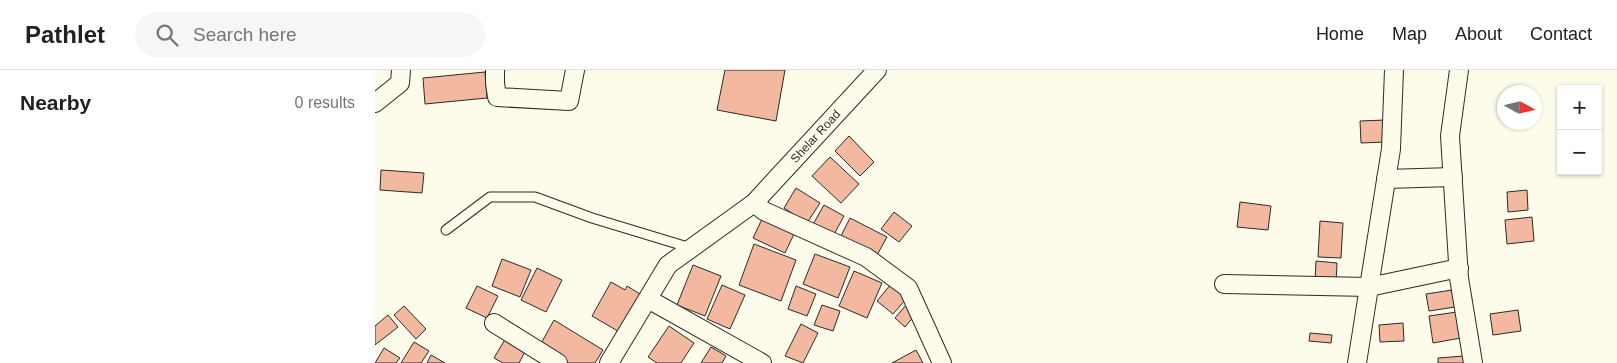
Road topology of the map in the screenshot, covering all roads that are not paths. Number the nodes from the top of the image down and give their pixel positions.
1 (495, 70) edge
2 (575, 70) edge
3 (877, 70) edge
4 (1394, 70) edge
5 (1459, 70) edge
6 (401, 76) edge
7 (375, 103) edge
8 (1453, 177) junction
9 (1386, 179) junction
10 (754, 203) junction
11 (446, 230) dead end
12 (691, 248) junction
13 (1459, 268) junction
14 (1224, 284) dead end
15 (1369, 287) junction
16 (648, 299) junction
17 (494, 323) dead end
18 (558, 363) edge
19 (609, 363) edge
20 (762, 363) edge
21 (942, 363) edge
22 (1357, 363) edge
23 (1473, 363) edge

1 - 2 street
3 - 10 street, Shelar Road
4 - 9 street
5 - 8 street
6 - 7 street
8 - 9 street
8 - 13 street
9 - 15 street
10 - 12 street, Shelar Road
10 - 21 street
11 - 12 lane
12 - 16 street, Shelar Road
13 - 15 street
13 - 23 street
14 - 15 street
15 - 22 street
16 - 19 street, Shelar Road
16 - 20 street
17 - 18 street

